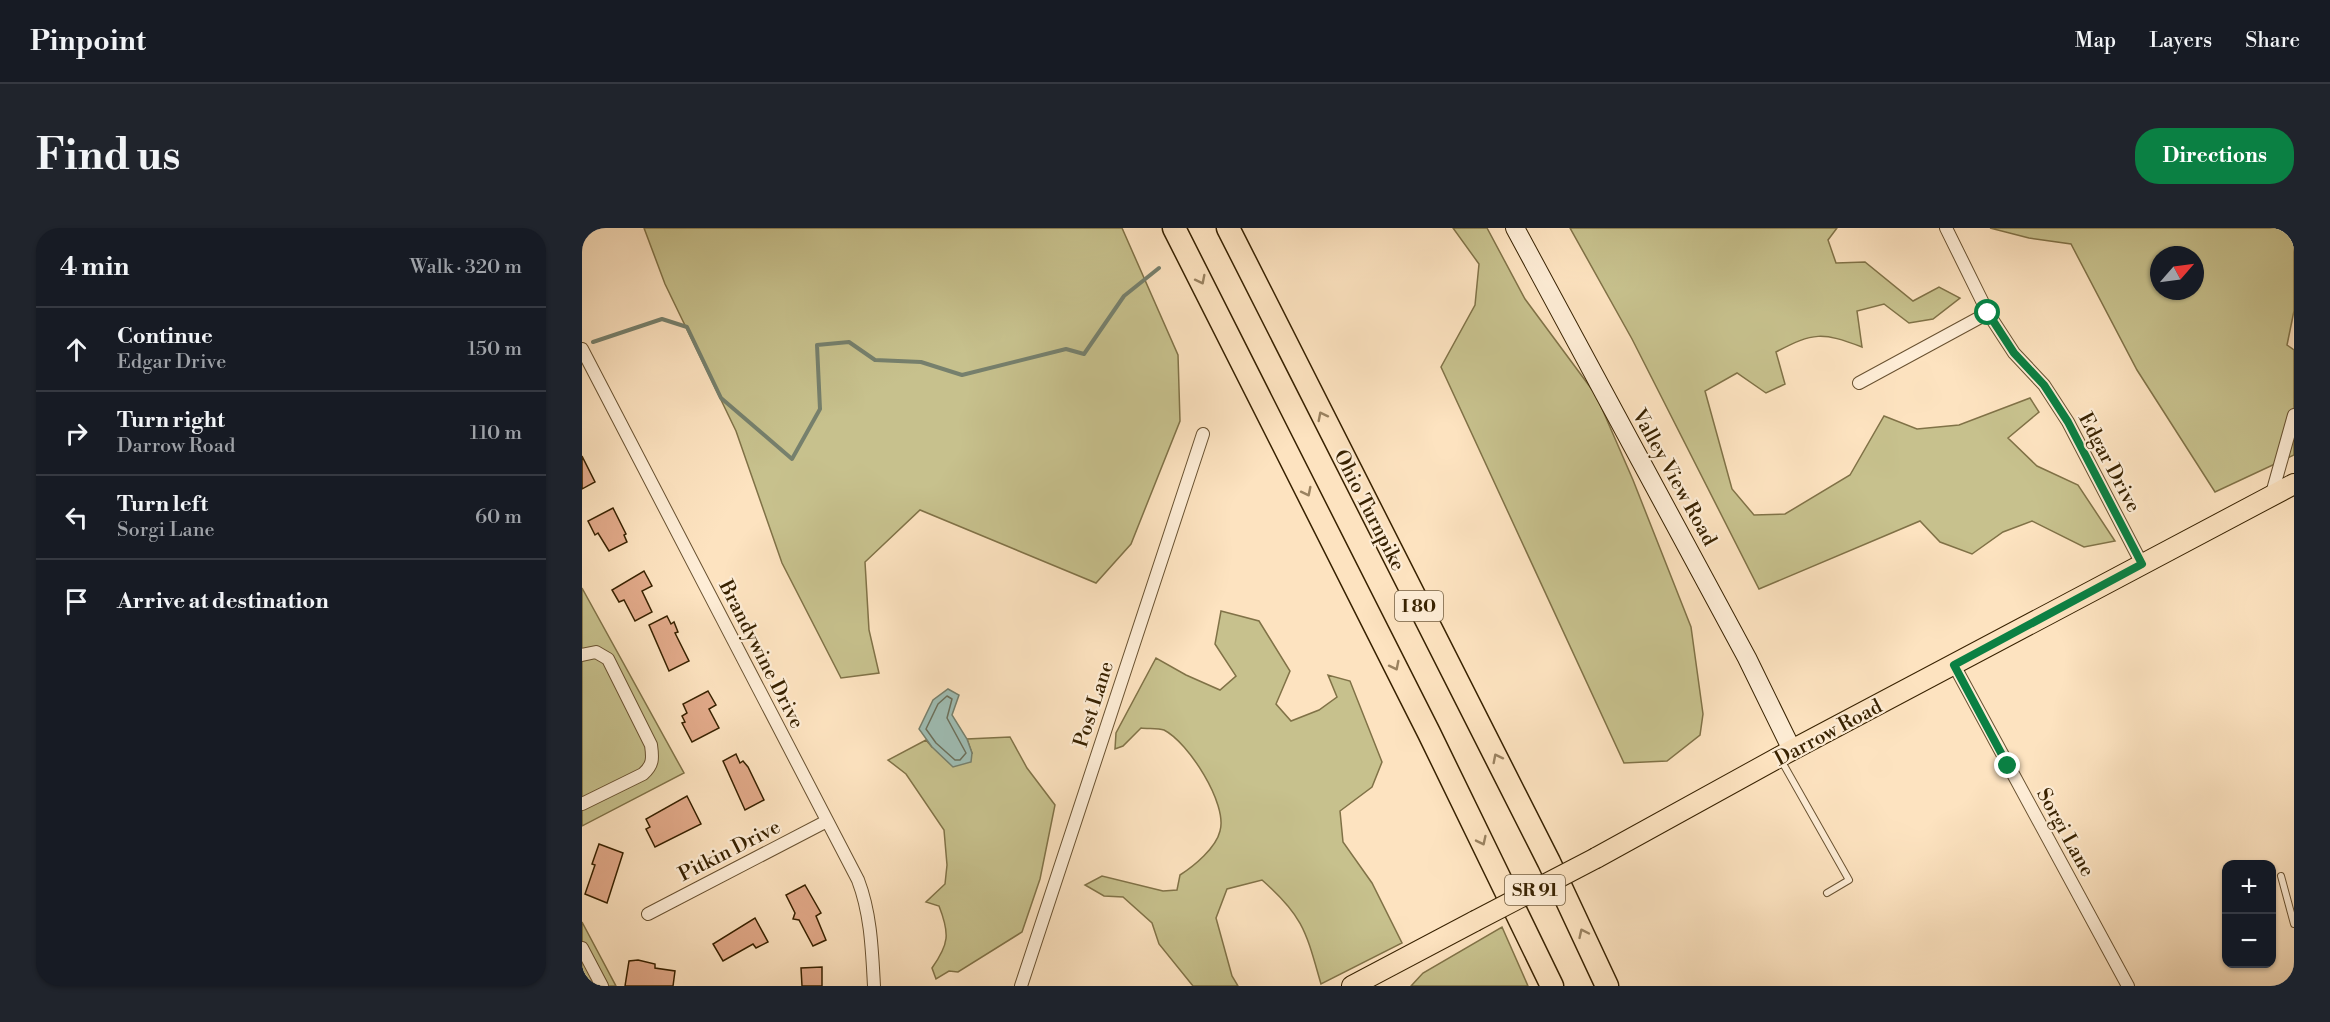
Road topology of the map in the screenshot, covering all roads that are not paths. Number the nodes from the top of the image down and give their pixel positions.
1 (1174, 228) edge
2 (1228, 228) edge
3 (1515, 228) edge
4 (1946, 228) edge
5 (1988, 313) junction
6 (582, 350) edge
7 (1859, 383) dead end
8 (2294, 415) edge
9 (1203, 434) dead end
10 (2294, 484) edge
11 (2271, 496) junction
12 (2142, 564) junction
13 (582, 655) edge
14 (1954, 665) junction
15 (1786, 753) junction
16 (582, 804) edge
17 (827, 821) junction
18 (2281, 876) dead end
19 (1827, 893) dead end
20 (648, 914) dead end
21 (2294, 924) edge
22 (582, 948) edge
23 (1357, 983) edge
24 (602, 986) edge
25 (874, 986) edge
26 (1021, 986) edge
27 (1552, 986) edge
28 (1607, 986) edge
29 (2128, 986) edge

1 -> 27 highway, I 80
28 -> 2 highway, Ohio Turnpike / I 80
3 - 15 main road, Valley View Road
4 - 5 street, Edgar Drive
5 - 7 street
5 - 12 street, Edgar Drive
6 - 17 street, Brandywine Drive
8 - 11 street
9 - 26 street, Post Lane
10 - 11 main road, Darrow Road / SR 91
11 - 12 main road, Darrow Road / SR 91
12 - 14 main road, Darrow Road / SR 91
13 - 16 street
14 - 15 main road, Darrow Road / SR 91
14 - 29 street, Sorgi Lane
15 - 19 lane
15 - 23 main road, Darrow Road / SR 91, bridge
17 - 20 street, Pitkin Drive
17 - 25 street, Brandywine Drive
18 - 21 lane
22 - 24 street

